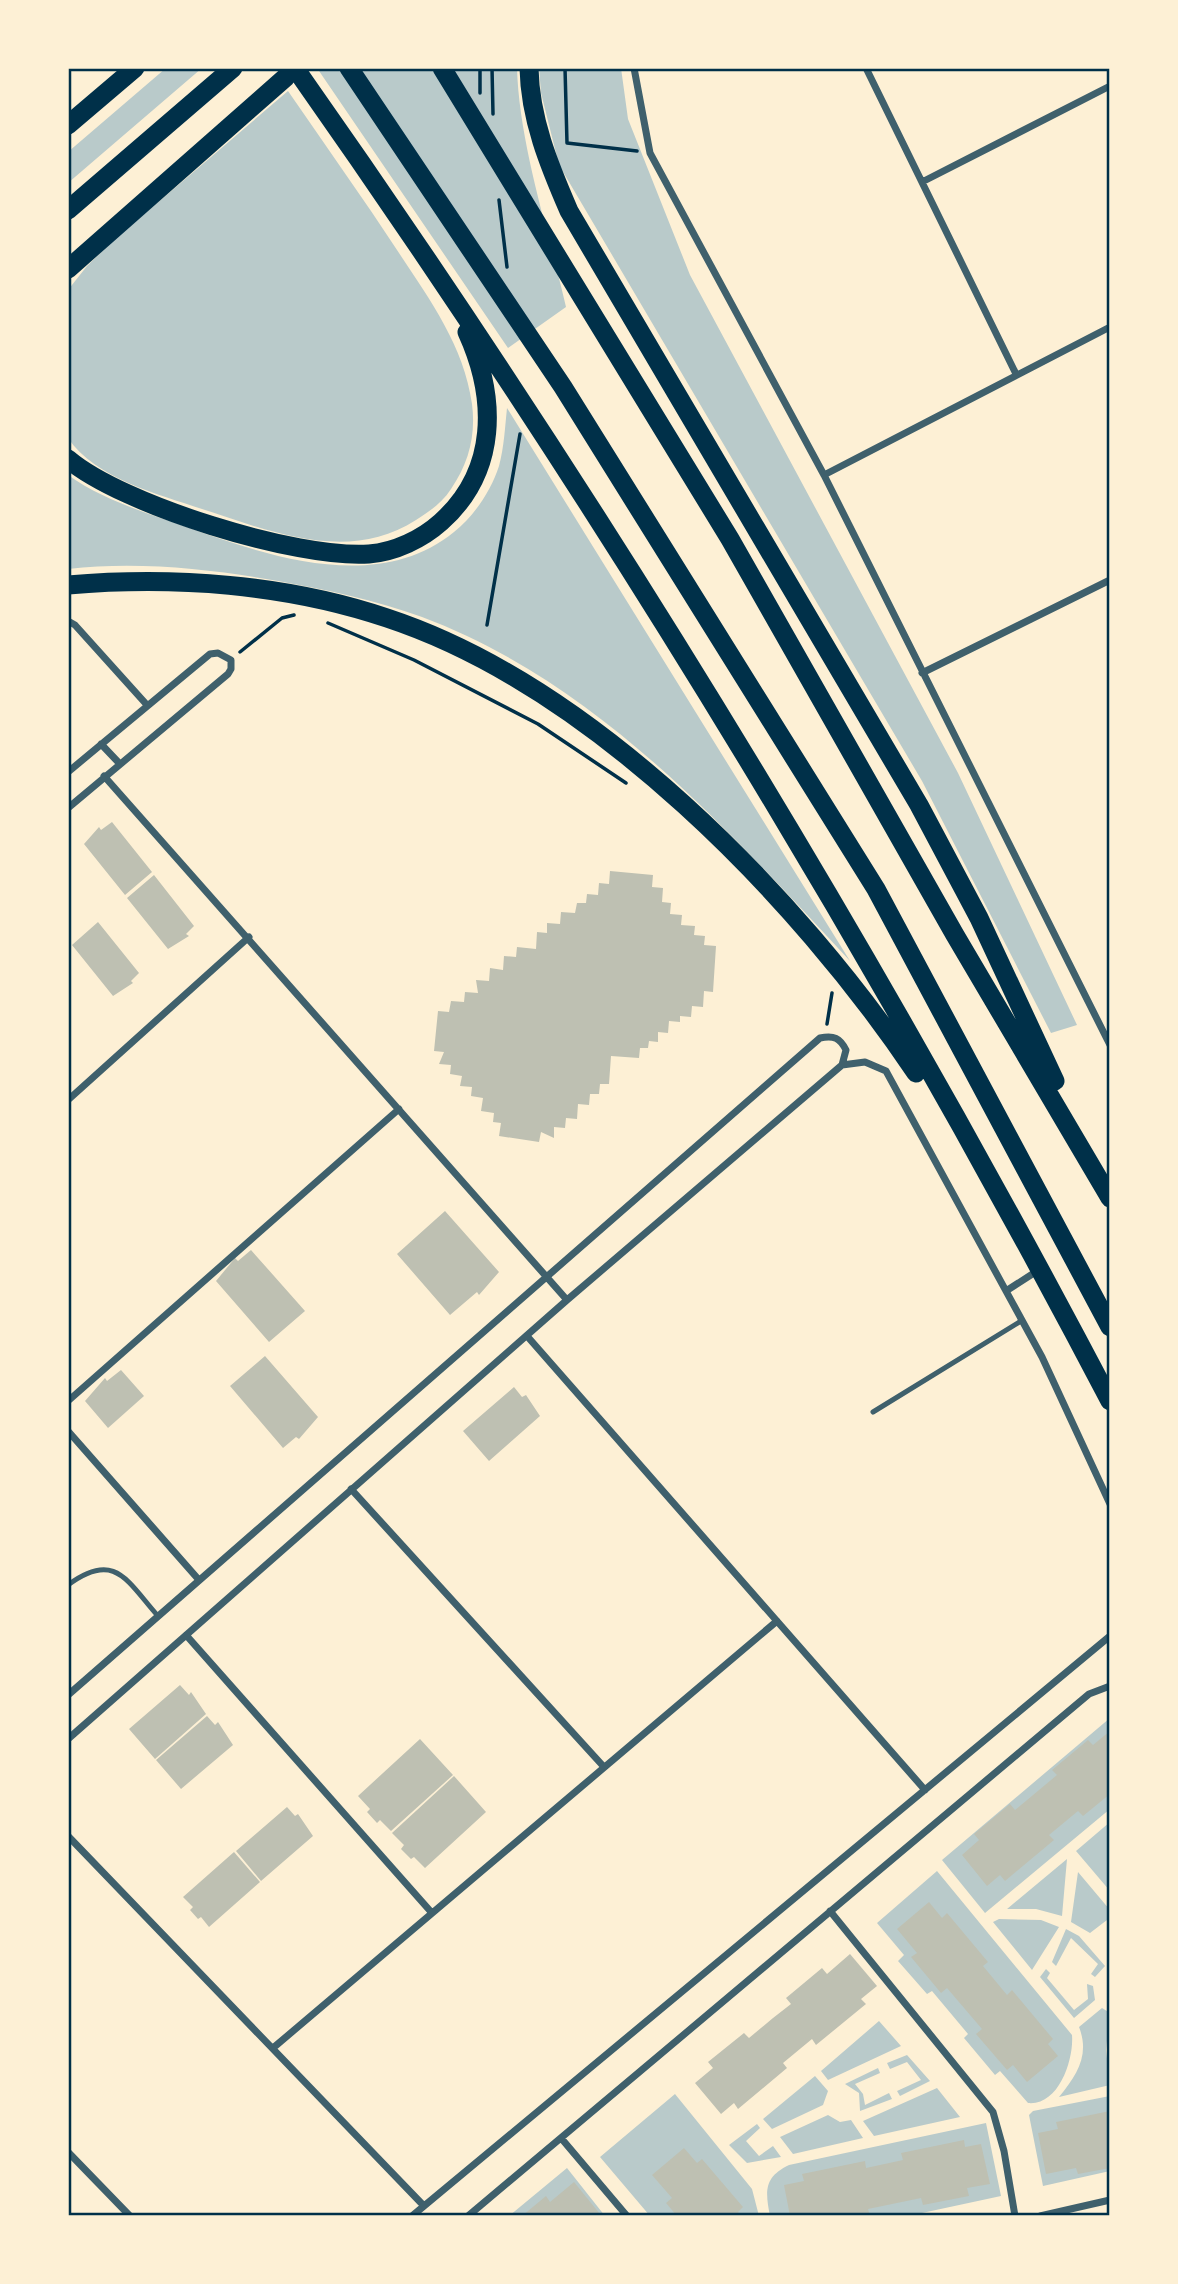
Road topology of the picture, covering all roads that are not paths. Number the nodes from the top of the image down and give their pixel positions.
1 (135, 68) edge
2 (233, 68) edge
3 (349, 68) edge
4 (442, 68) edge
5 (529, 68) edge
6 (634, 68) edge
7 (866, 68) edge
8 (290, 72) edge
9 (1110, 86) edge
10 (68, 125) edge
11 (922, 182) junction
12 (68, 210) edge
13 (68, 269) edge
14 (443, 280) junction
15 (1110, 327) edge
16 (1016, 374) junction
17 (68, 459) edge
18 (824, 475) junction
19 (1110, 580) edge
20 (68, 585) edge
21 (68, 621) edge
22 (922, 673) junction
23 (147, 705) junction
24 (101, 744) junction
25 (119, 763) junction
26 (68, 772) edge
27 (104, 776) junction
28 (68, 808) edge
29 (249, 937) junction
30 (1110, 1045) edge
31 (842, 1065) junction
32 (68, 1100) edge
33 (399, 1109) junction
34 (973, 1148) junction
35 (1096, 1171) junction
36 (1110, 1198) edge
37 (1041, 1269) junction
38 (545, 1275) junction
39 (1006, 1291) junction
40 (567, 1300) junction
41 (1021, 1321) junction
42 (1110, 1326) edge
43 (527, 1336) junction
44 (68, 1401) edge
45 (1110, 1401) edge
46 (873, 1412) dead end
47 (68, 1431) edge
48 (351, 1489) junction
49 (1110, 1504) edge
50 (199, 1580) junction
51 (68, 1585) edge
52 (158, 1616) junction
53 (777, 1621) junction
54 (187, 1635) junction
55 (1110, 1636) edge
56 (1110, 1686) edge
57 (68, 1695) edge
58 (68, 1739) edge
59 (604, 1767) junction
60 (925, 1790) junction
61 (68, 1836) edge
62 (830, 1911) junction
63 (432, 1913) junction
64 (273, 2048) junction
65 (561, 2138) junction
66 (68, 2152) edge
67 (1110, 2200) edge
68 (424, 2206) junction
69 (130, 2216) edge
70 (412, 2216) edge
71 (468, 2216) edge
72 (627, 2216) edge
73 (1015, 2216) edge
74 (1040, 2216) edge

1 - 10 highway
2 - 12 highway
3 - 42 highway
4 - 35 highway
5 - 35 highway
6 - 18 street
7 - 11 street
8 - 13 highway
8 - 14 highway
9 - 11 street
11 - 16 street
14 - 17 highway
14 - 34 highway
15 - 16 street
16 - 18 street
18 - 22 street
19 - 22 street
20 - 34 highway
21 - 23 street
22 - 30 street
23 - 24 street
23 - 25 street
24 - 25 street
24 - 26 street
25 - 27 street
27 - 28 street
27 - 29 street
29 - 32 street
29 - 33 street
31 - 38 street
31 - 39 street
31 - 40 street
33 - 38 street
33 - 44 street
34 - 37 highway
35 - 36 highway
37 - 39 street
37 - 45 highway
38 - 40 street
38 - 50 street
39 - 41 street
40 - 43 street
41 - 46 lane
41 - 49 street
43 - 48 street
43 - 53 street
47 - 50 street
48 - 54 street
48 - 59 street
50 - 52 street
51 - 52 lane
52 - 57 street
53 - 59 street
53 - 60 street
54 - 58 street
54 - 63 street
55 - 60 street
56 - 62 street
59 - 63 street
60 - 68 street
61 - 64 street
62 - 65 street
62 - 73 street
63 - 64 street
64 - 68 street
65 - 71 street
65 - 72 street
66 - 69 street
67 - 74 street
68 - 70 street

